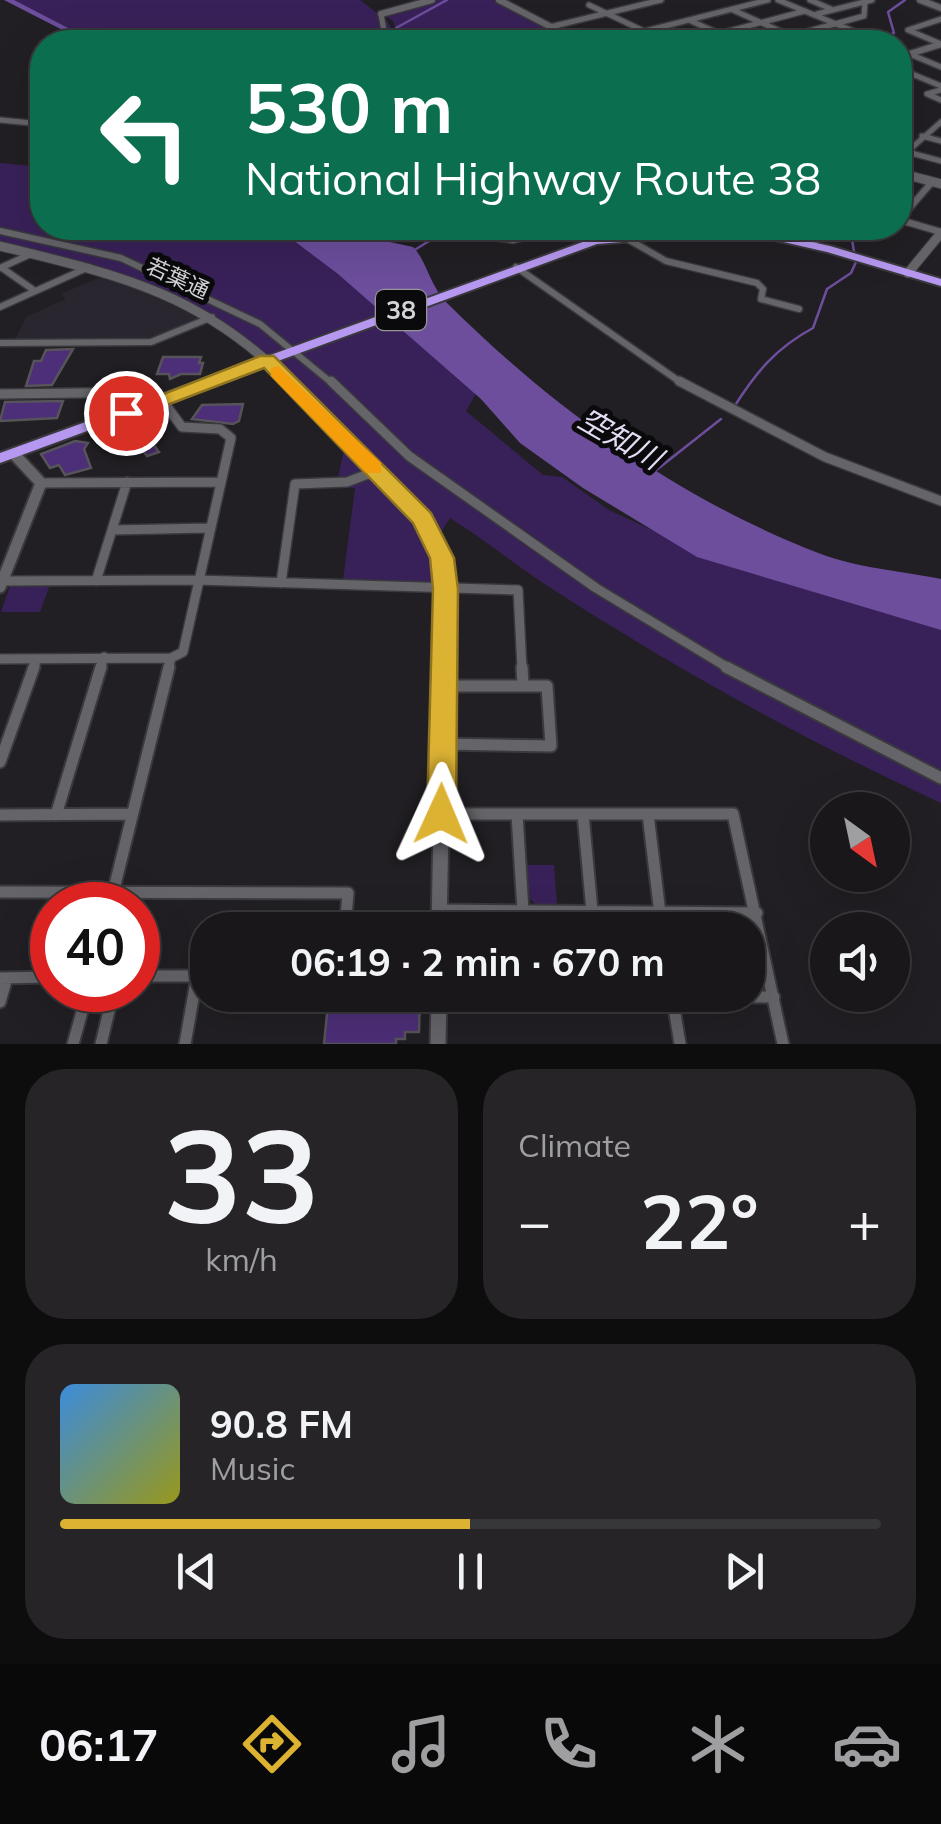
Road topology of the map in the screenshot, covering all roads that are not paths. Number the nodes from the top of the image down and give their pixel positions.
1 (432, 0) edge
2 (499, 0) edge
3 (660, 0) edge
4 (741, 0) edge
5 (768, 0) edge
6 (778, 0) edge
7 (810, 0) edge
8 (920, 0) edge
9 (869, 1) edge
10 (751, 4) junction
11 (589, 5) dead end
12 (941, 8) edge
13 (731, 10) junction
14 (834, 10) junction
15 (805, 11) junction
16 (606, 13) junction
17 (381, 14) joint
18 (814, 15) junction
19 (689, 20) junction
20 (941, 22) edge
21 (762, 23) junction
22 (836, 24) junction
23 (550, 27) junction
24 (384, 30) edge
25 (556, 30) edge
26 (640, 30) edge
27 (652, 30) edge
28 (710, 30) edge
29 (735, 30) edge
30 (778, 30) edge
31 (814, 30) edge
32 (852, 30) edge
33 (908, 30) edge
34 (912, 32) edge
35 (941, 44) edge
36 (912, 53) edge
37 (912, 55) edge
38 (941, 67) edge
39 (912, 75) edge
40 (941, 88) edge
41 (941, 100) edge
42 (0, 119) edge
43 (30, 122) edge
44 (941, 122) edge
45 (922, 136) junction
46 (941, 141) edge
47 (912, 144) edge
48 (912, 153) edge
49 (941, 161) edge
50 (912, 176) edge
51 (937, 183) edge
52 (912, 208) edge
53 (912, 224) edge
54 (0, 231) edge
55 (941, 233) edge
56 (30, 238) edge
57 (39, 240) edge
58 (594, 240) edge
59 (628, 240) edge
60 (800, 240) edge
61 (816, 240) edge
62 (812, 244) junction
63 (0, 246) edge
64 (33, 253) junction
65 (92, 266) junction
66 (1, 268) edge
67 (511, 269) junction
68 (908, 273) junction
69 (941, 283) edge
70 (35, 290) junction
71 (0, 307) edge
72 (800, 309) dead end
73 (212, 317) junction
74 (0, 342) edge
75 (293, 350) junction
76 (267, 360) junction
77 (0, 394) edge
78 (162, 399) junction
79 (7, 456) edge
80 (376, 471) junction
81 (126, 482) junction
82 (220, 482) junction
83 (41, 483) junction
84 (941, 502) edge
85 (209, 528) junction
86 (112, 530) junction
87 (96, 580) junction
88 (197, 580) junction
89 (1, 583) edge
90 (281, 583) junction
91 (446, 589) junction
92 (104, 657) junction
93 (171, 658) junction
94 (0, 659) edge
95 (37, 659) junction
96 (443, 686) junction
97 (523, 686) junction
98 (442, 744) junction
99 (0, 762) edge
100 (941, 778) edge
101 (132, 814) junction
102 (441, 814) junction
103 (517, 814) junction
104 (583, 814) junction
105 (648, 814) junction
106 (0, 815) edge
107 (56, 816) junction
108 (116, 882) edge
109 (0, 892) edge
110 (30, 892) edge
111 (160, 897) edge
112 (440, 910) joint
113 (523, 911) junction
114 (346, 912) edge
115 (592, 912) joint
116 (660, 912) edge
117 (757, 912) edge
118 (765, 953) edge
119 (160, 976) edge
120 (190, 976) edge
121 (30, 977) edge
122 (4, 978) edge
123 (765, 997) edge
124 (774, 997) junction
125 (0, 1002) edge
126 (82, 1012) edge
127 (109, 1012) edge
128 (194, 1012) edge
129 (439, 1012) edge
130 (675, 1012) edge
131 (73, 1044) edge
132 (101, 1044) edge
133 (186, 1044) edge
134 (438, 1044) edge
135 (680, 1044) edge
136 (782, 1044) edge

1 - 17 street
2 - 23 street
3 - 16 street
4 - 10 street
5 - 10 street
6 - 15 street
7 - 14 street
8 - 12 street
9 - 14 street
9 - 22 street
10 - 13 street
11 - 16 street
13 - 19 street
13 - 21 street
14 - 18 street
15 - 18 street
15 - 21 street
16 - 23 street
16 - 26 street
17 - 24 street
18 - 22 street
19 - 27 street
19 - 28 street
20 - 33 street
21 - 29 street
21 - 30 street
22 - 31 street
22 - 32 street
23 - 25 street
34 - 35 street
35 - 36 street
37 - 38 street
39 - 40 street
40 - 41 street
42 - 43 street
44 - 45 street
45 - 46 street
45 - 47 street
48 - 49 street
50 - 51 street
51 - 52 street
53 - 55 street
54 - 56 street
55 - 68 street
57 - 75 street
58 - 67 highway, 38
59 - 72 street
60 - 62 highway, 38
61 - 62 street
62 - 68 highway, 38
63 - 64 street, 若葉通
64 - 65 street, 若葉通
64 - 66 street
65 - 70 street
65 - 73 street, 若葉通
66 - 70 street
67 - 75 highway, 38
67 - 84 street
68 - 69 highway, 38
70 - 71 street
73 - 74 street
73 - 76 street, 若葉通
75 - 76 highway, 38
75 - 100 street
76 - 78 highway, 38
76 - 80 street, 若葉通
77 - 78 street
78 - 79 highway, 38
78 - 82 street
79 - 83 street
80 - 90 street
80 - 91 street, 若葉通
81 - 82 street
81 - 83 street
81 - 86 street
82 - 85 street
83 - 89 street
85 - 86 street
85 - 88 street
86 - 87 street
87 - 88 street
87 - 89 street
88 - 90 street
88 - 93 street
90 - 91 street
91 - 96 street, 若葉通
91 - 97 street
92 - 93 street
92 - 95 street
92 - 107 street
93 - 101 street
94 - 95 street
95 - 99 street
96 - 97 street
96 - 98 street, 若葉通
97 - 98 street
98 - 102 street, 若葉通
101 - 107 street
101 - 108 street
102 - 103 street
102 - 112 street, 若葉通
103 - 104 street
103 - 113 street
104 - 105 street
104 - 115 street
105 - 116 street
105 - 117 street
106 - 107 street
109 - 110 street
111 - 114 street
112 - 113 street
113 - 115 street
118 - 124 street
119 - 120 street
121 - 122 street
122 - 125 street
123 - 124 street
124 - 136 street
126 - 131 street
127 - 132 street
128 - 133 street
129 - 134 street
130 - 135 street

